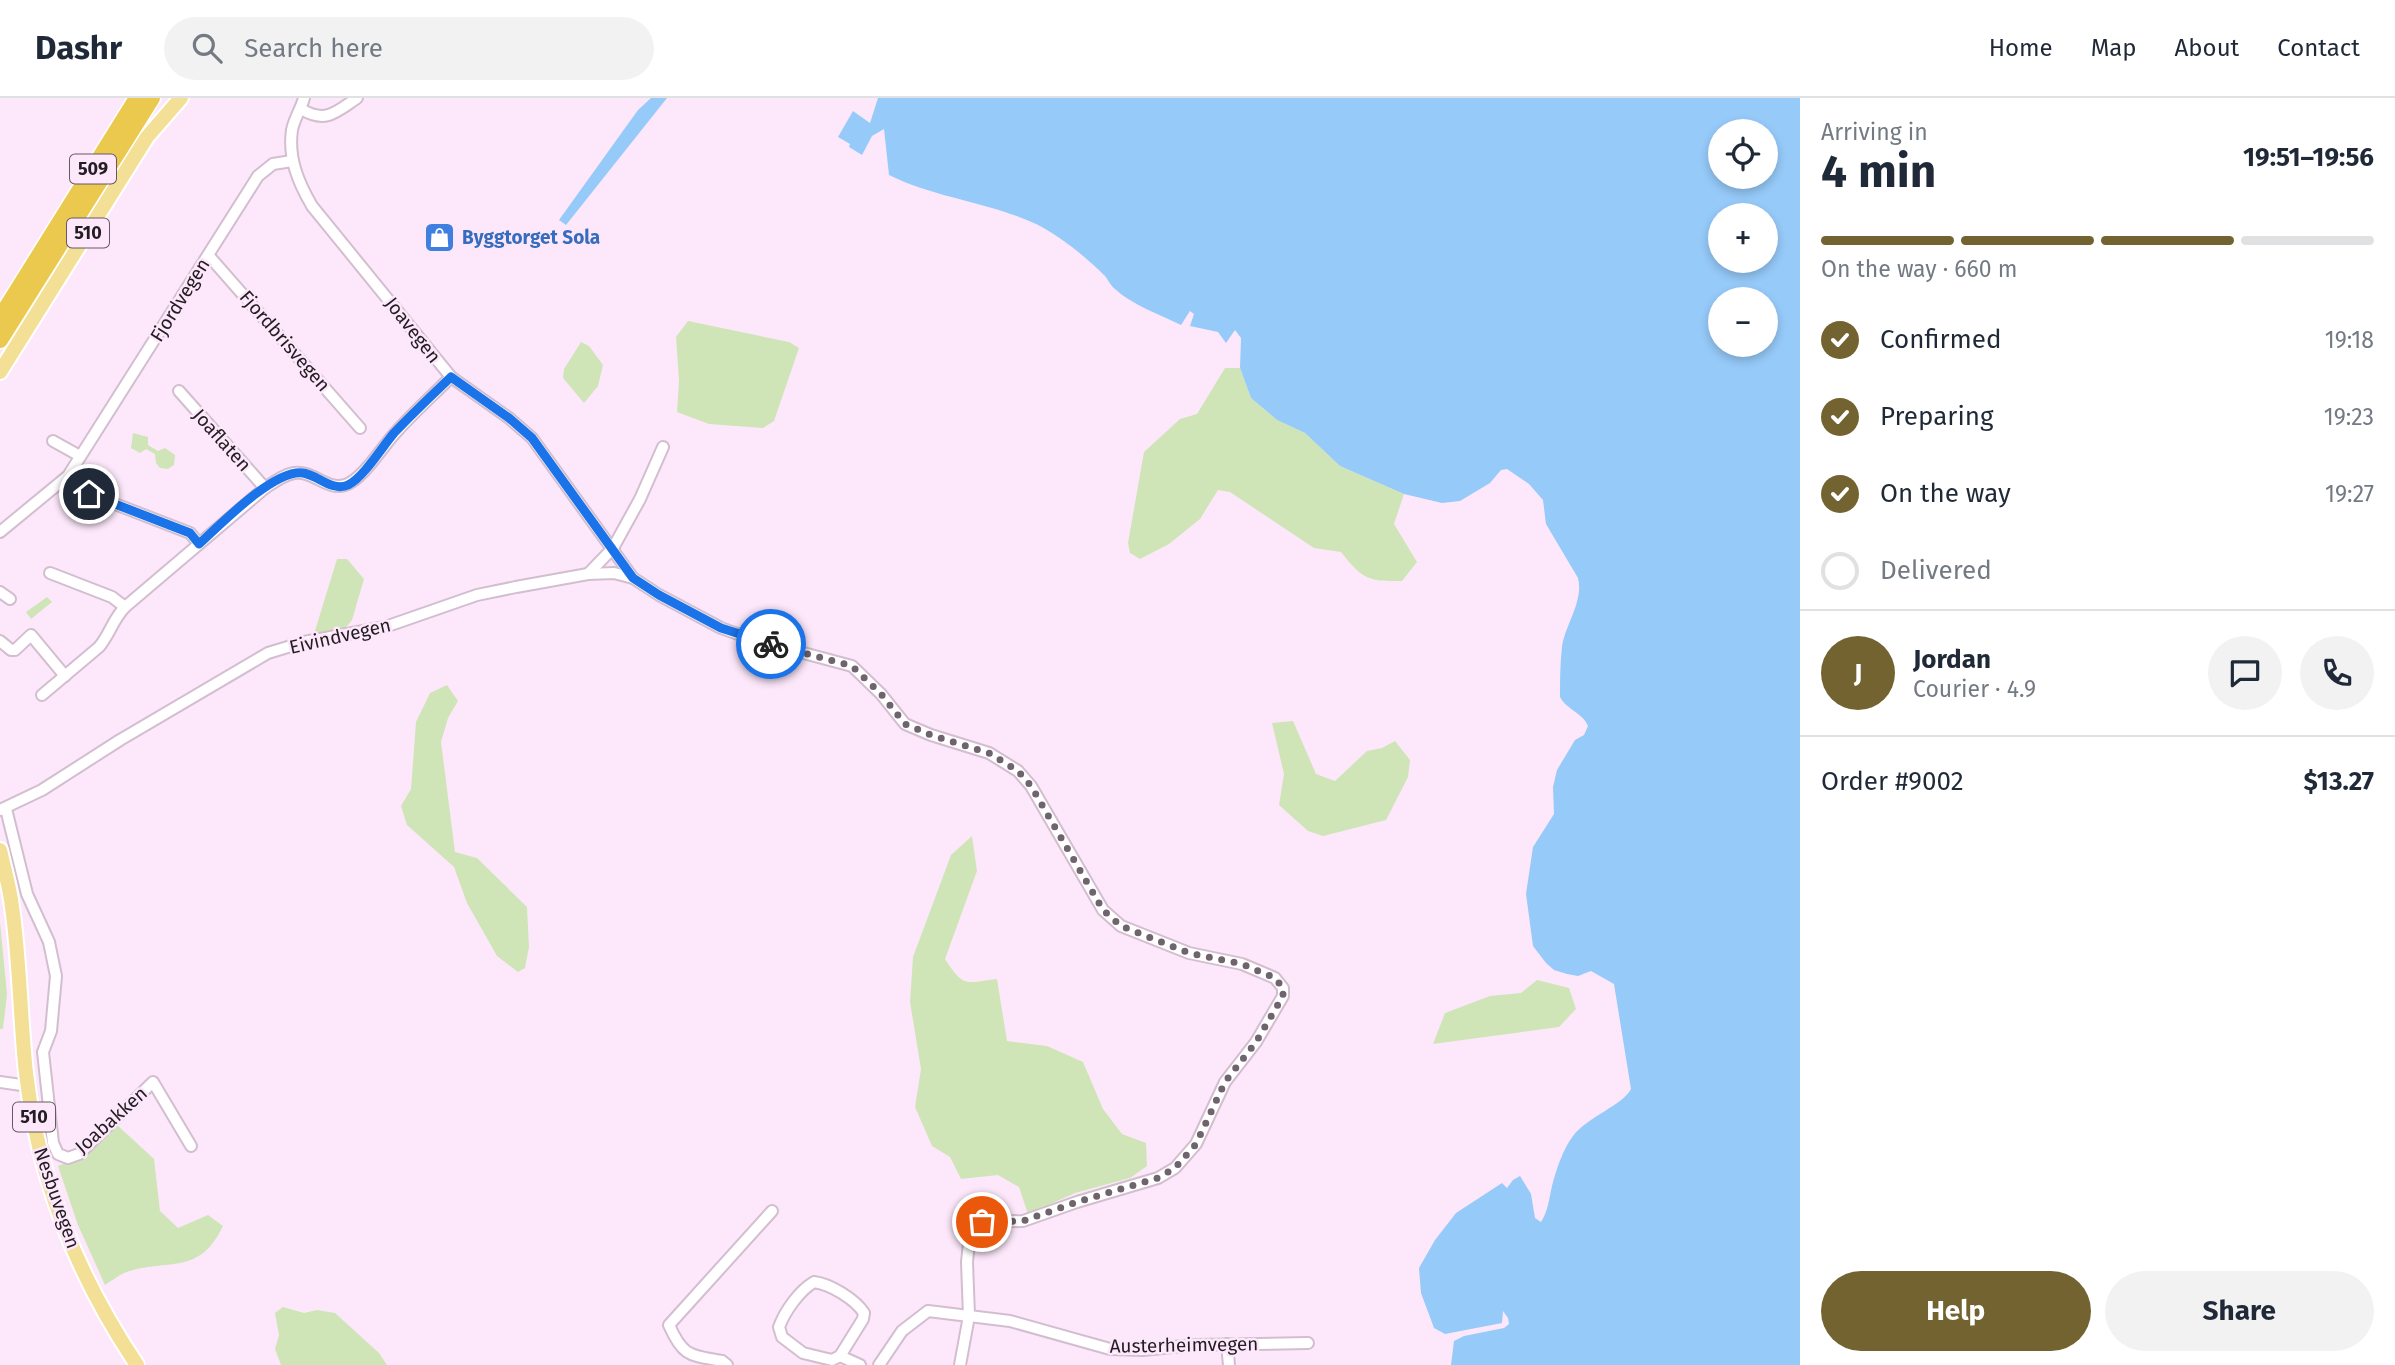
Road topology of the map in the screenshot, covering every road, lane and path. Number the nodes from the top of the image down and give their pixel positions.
1 (137, 98) edge
2 (152, 98) edge
3 (181, 98) edge
4 (357, 98) edge
5 (302, 103) edge
6 (292, 161) junction
7 (209, 256) junction
8 (0, 318) edge
9 (0, 340) edge
10 (0, 372) edge
11 (451, 377) junction
12 (180, 391) dead end
13 (360, 428) dead end
14 (53, 441) dead end
15 (663, 447) dead end
16 (80, 456) junction
17 (71, 487) dead end
18 (265, 488) junction
19 (0, 532) edge
20 (199, 544) junction
21 (613, 548) junction
22 (50, 573) dead end
23 (587, 574) junction
24 (633, 578) junction
25 (0, 592) edge
26 (10, 598) dead end
27 (125, 607) junction
28 (0, 640) edge
29 (65, 676) junction
30 (42, 695) dead end
31 (3, 810) edge
32 (0, 850) edge
33 (28, 1080) junction
34 (0, 1081) edge
35 (191, 1146) dead end
36 (772, 1211) dead end
37 (970, 1316) junction
38 (1308, 1343) dead end
39 (1227, 1344) junction
40 (840, 1356) junction
41 (137, 1365) edge
42 (727, 1365) edge
43 (860, 1365) edge
44 (879, 1365) edge
45 (960, 1365) edge
46 (1229, 1365) edge

1 - 8 highway, 509
2 - 9 highway, 509
3 - 10 main road, 510
4 - 5 street
5 - 6 street, Joavegen
6 - 7 street, Fjordvegen
6 - 11 street, Joavegen
7 - 13 street, Fjordbrisvegen
7 - 16 street, Fjordvegen
11 - 18 street, Joaflaten
11 - 21 street, Joavegen
12 - 18 street, Joaflaten
14 - 16 street
15 - 21 street
16 - 19 street, Fjordvegen
17 - 20 street
18 - 20 street, Joaflaten
20 - 27 street, Joaflaten
21 - 23 street
21 - 24 street, Joavegen
22 - 27 street
23 - 24 street, Eivindvegen
23 - 31 street, Eivindvegen
24 - 37 street, Joavegen
25 - 26 street
27 - 29 street, Joaflaten
28 - 29 street
29 - 30 street, Joaflaten
31 - 35 street, Joabakken
32 - 33 main road, Nesbuvegen / 510
33 - 34 street
33 - 41 main road, Nesbuvegen / 510
36 - 42 street
37 - 39 street, Austerheimvegen
37 - 44 street, Austerheimvegen
37 - 45 street, Joavegen
38 - 39 street, Austerheimvegen
39 - 46 street
40 - 40 street
40 - 43 street

